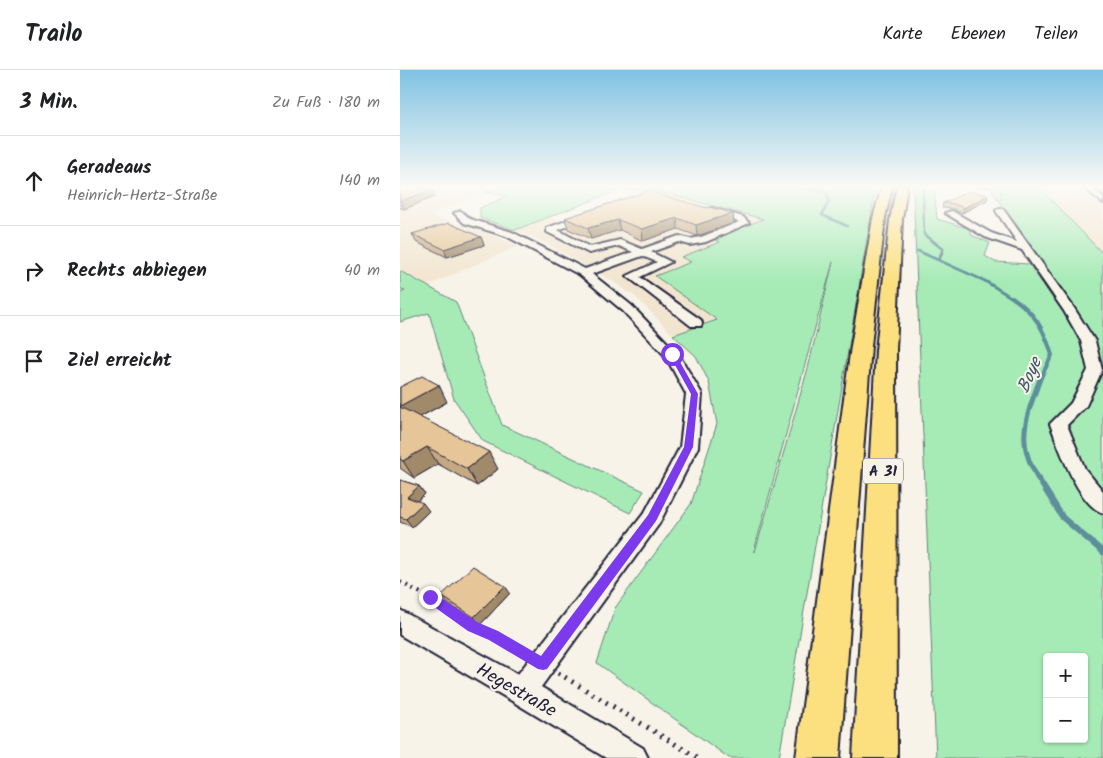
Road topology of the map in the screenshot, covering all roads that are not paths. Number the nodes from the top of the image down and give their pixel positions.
1 (464, 218) edge
2 (582, 218) edge
3 (734, 218) edge
4 (879, 218) edge
5 (896, 218) edge
6 (958, 218) edge
7 (1005, 218) edge
8 (1026, 248) junction
9 (644, 252) junction
10 (584, 273) junction
11 (696, 323) dead end
12 (1103, 506) edge
13 (400, 622) edge
14 (522, 691) junction
15 (633, 758) edge
16 (818, 758) edge
17 (875, 758) edge

1 - 10 street
2 - 9 street
3 - 9 street
4 - 16 highway, A 31
5 - 17 highway, A 31
6 - 8 street
7 - 8 street
8 - 12 street
9 - 10 street
9 - 11 street
10 - 14 street
13 - 14 street, Hegestraße
14 - 15 street, Hegestraße

